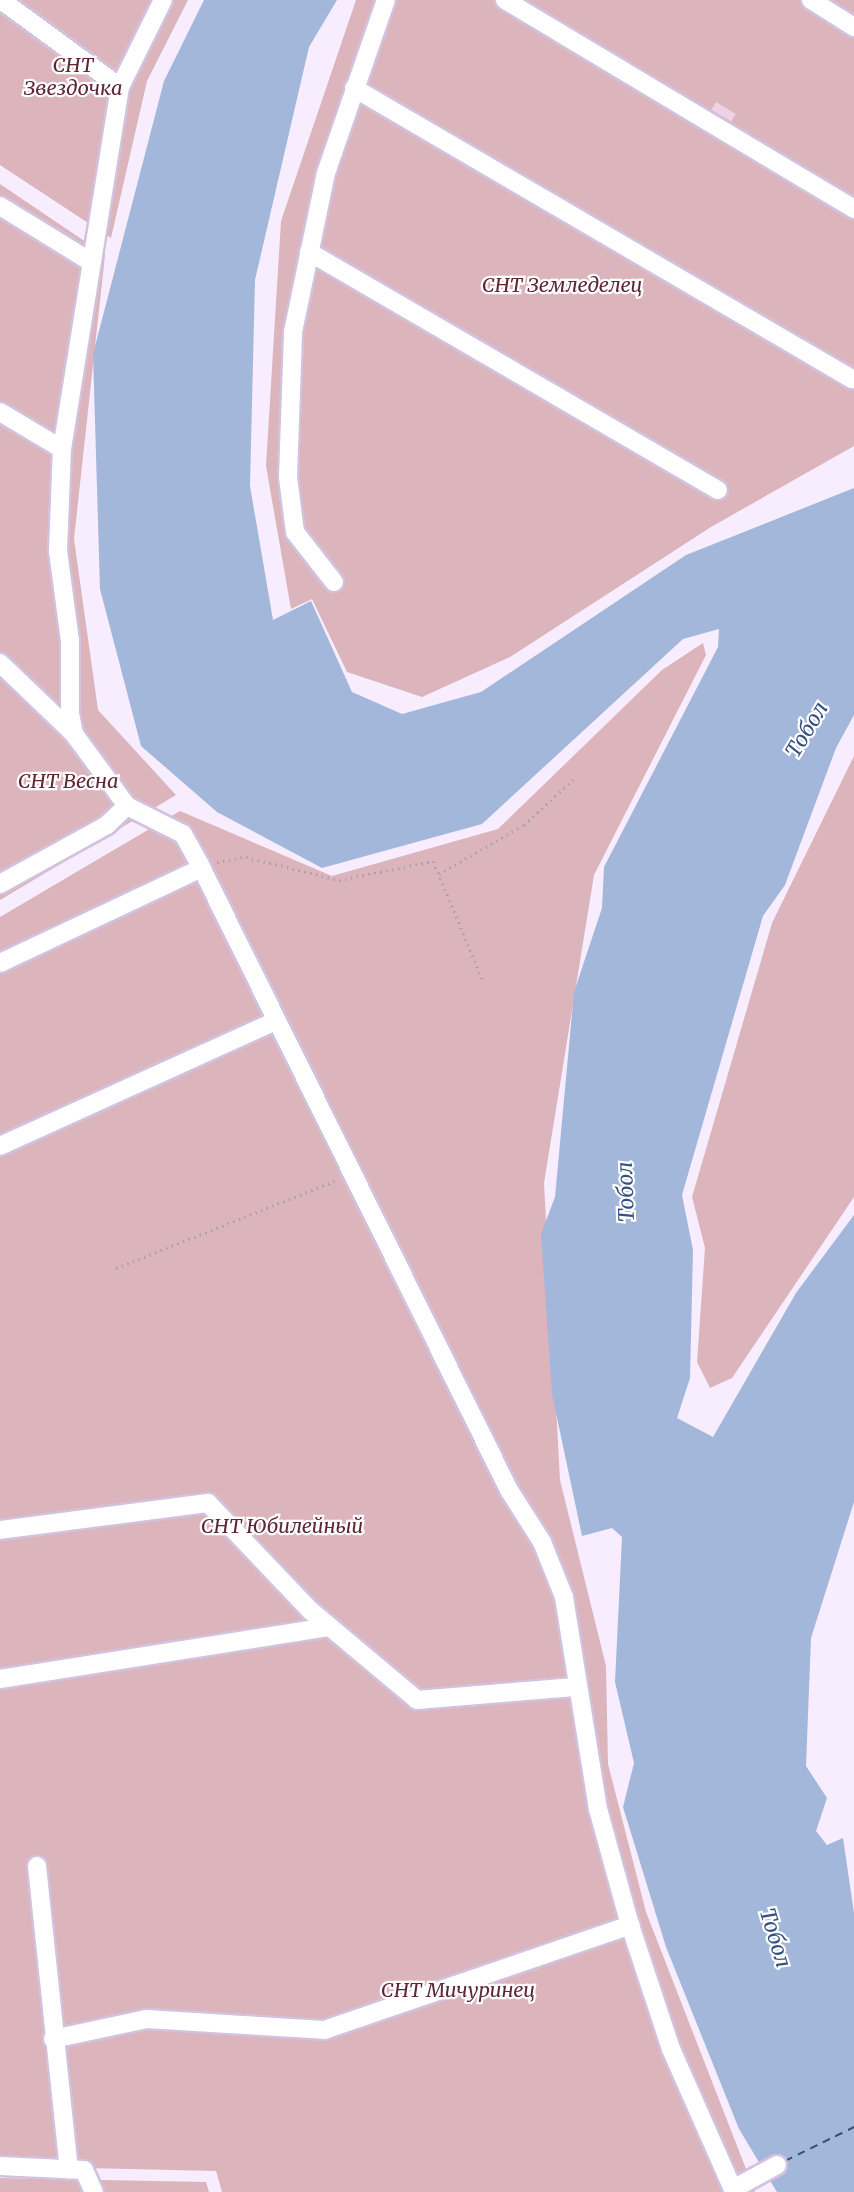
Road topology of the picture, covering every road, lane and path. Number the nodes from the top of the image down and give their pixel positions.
1 (1, 0) edge
2 (164, 0) edge
3 (386, 0) edge
4 (506, 0) edge
5 (811, 0) edge
6 (854, 27) edge
7 (120, 87) junction
8 (354, 88) junction
9 (0, 206) edge
10 (854, 209) edge
11 (309, 252) junction
12 (91, 262) junction
13 (852, 379) dead end
14 (0, 412) edge
15 (62, 449) junction
16 (718, 489) dead end
17 (334, 582) dead end
18 (0, 663) edge
19 (74, 734) junction
20 (573, 780) dead end
21 (127, 806) junction
22 (201, 867) junction
23 (439, 874) junction
24 (0, 884) edge
25 (0, 963) edge
26 (483, 981) dead end
27 (276, 1021) junction
28 (0, 1146) edge
29 (355, 1173) junction
30 (116, 1268) dead end
31 (0, 1530) edge
32 (330, 1627) junction
33 (0, 1679) edge
34 (574, 1687) junction
35 (37, 1866) dead end
36 (630, 1925) junction
37 (53, 2039) junction
38 (777, 2165) dead end
39 (0, 2166) edge
40 (69, 2169) junction
41 (734, 2190) edge
42 (94, 2192) edge

1 - 7 street
2 - 7 street
3 - 8 street
4 - 10 street
5 - 6 street
7 - 12 street
8 - 11 street
8 - 13 street
9 - 12 street
11 - 16 street
11 - 17 street
12 - 15 street
14 - 15 street
15 - 19 street
18 - 19 street
19 - 21 street
20 - 23 path
21 - 22 street
21 - 24 street
22 - 23 path
22 - 25 street
22 - 27 street
23 - 26 path
27 - 28 street
27 - 29 street
29 - 30 path
29 - 34 street
31 - 32 street
32 - 33 street
32 - 34 street
34 - 36 street
35 - 37 street
36 - 37 street
36 - 41 street
37 - 40 street
38 - 41 street
39 - 40 street
40 - 42 street

